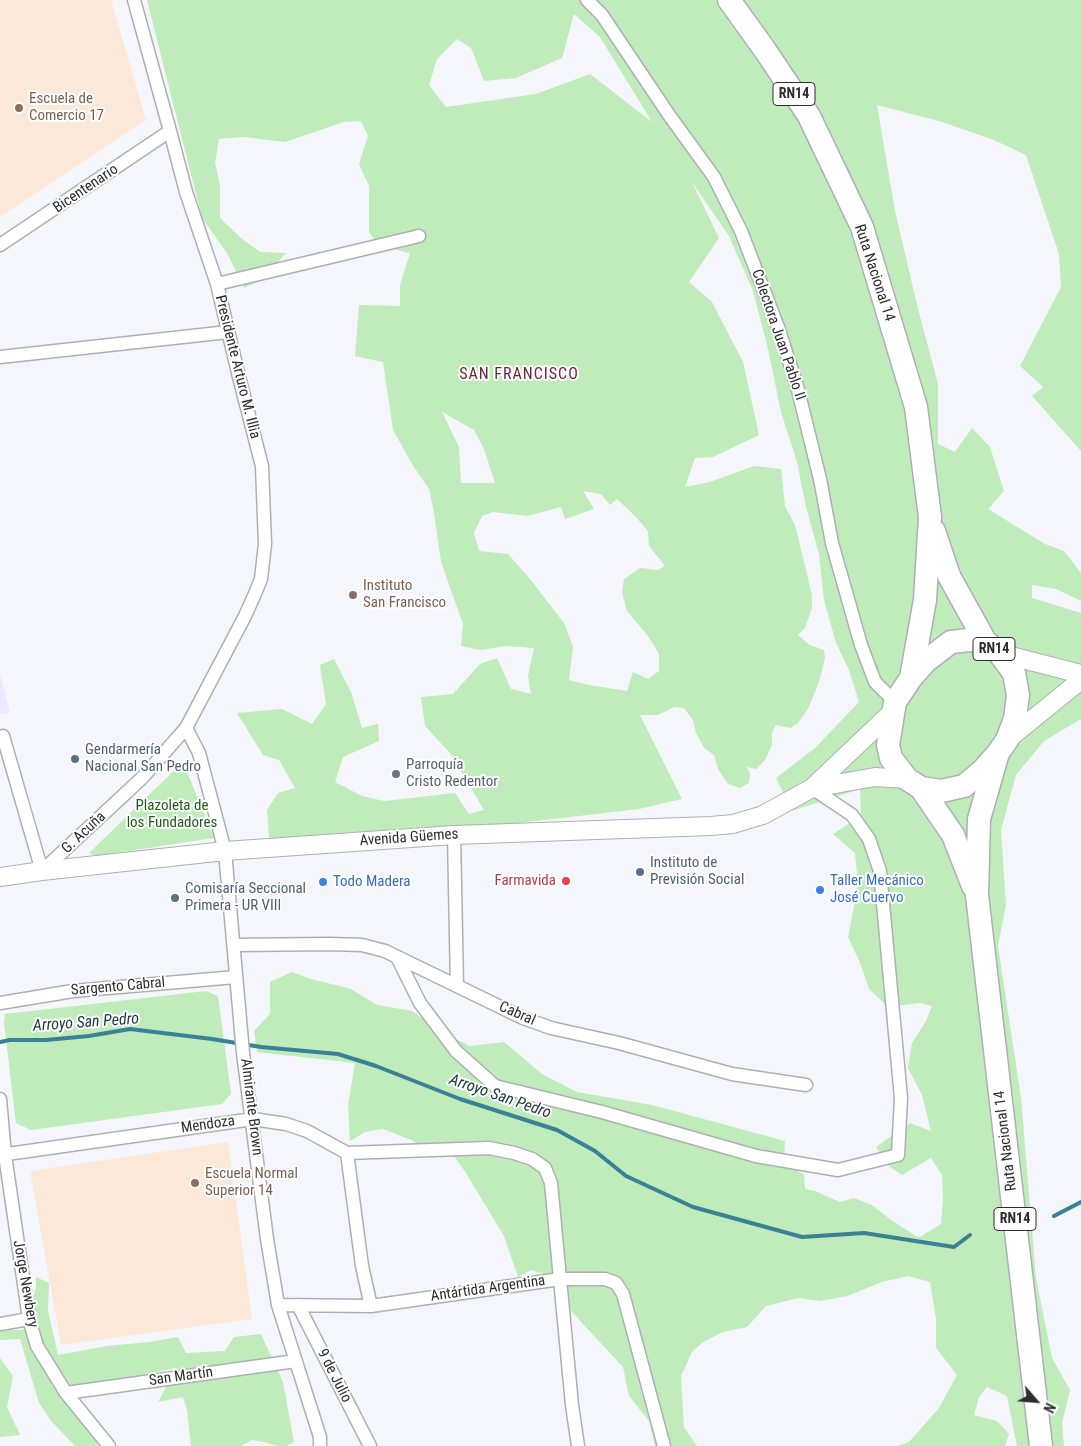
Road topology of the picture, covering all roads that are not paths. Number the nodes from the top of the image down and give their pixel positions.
1 (134, 0) edge
2 (587, 0) edge
3 (728, 0) edge
4 (170, 131) junction
5 (419, 236) dead end
6 (0, 246) edge
7 (217, 284) junction
8 (228, 332) junction
9 (0, 357) edge
10 (930, 517) junction
11 (992, 647) junction
12 (1081, 674) edge
13 (911, 678) junction
14 (1081, 680) edge
15 (894, 707) junction
16 (186, 728) junction
17 (3, 736) dead end
18 (1002, 747) junction
19 (914, 783) junction
20 (812, 788) junction
21 (454, 835) junction
22 (226, 851) junction
23 (42, 871) junction
24 (0, 877) edge
25 (977, 896) junction
26 (234, 945) junction
27 (398, 957) junction
28 (236, 976) junction
29 (457, 986) junction
30 (0, 1003) edge
31 (806, 1085) dead end
32 (0, 1099) edge
33 (253, 1119) junction
34 (347, 1153) junction
35 (2, 1155) edge
36 (560, 1279) junction
37 (278, 1305) junction
38 (298, 1305) junction
39 (371, 1306) junction
40 (29, 1319) junction
41 (0, 1324) edge
42 (296, 1361) junction
43 (66, 1393) junction
44 (109, 1446) edge
45 (320, 1446) edge
46 (370, 1446) edge
47 (578, 1446) edge
48 (664, 1446) edge
49 (1041, 1446) edge

1 - 4 street, Presidente Arturo M. Illia
2 - 15 street, Colectora Juan Pablo II
3 - 10 highway, Ruta Nacional 14 / RN14
4 - 6 street, Bicentenario
4 - 7 street, Presidente Arturo M. Illia
5 - 7 street
7 - 8 street, Presidente Arturo M. Illia
8 - 9 street
8 - 16 street, Presidente Arturo M. Illia
10 - 11 highway, Ruta Nacional 14 / RN14
10 - 13 highway, Ruta Nacional 14 / RN14
11 - 12 main road
11 - 13 highway, RN14
11 - 18 highway, RN14
13 - 15 highway, RN14
14 - 18 main road
15 - 19 highway, RN14
15 - 20 main road, Avenida Güemes
16 - 22 street, Almirante Brown
16 - 23 street, G. Acuña
17 - 23 street
18 - 19 highway, RN14
18 - 25 highway, Ruta Nacional 14 / RN14
19 - 20 main road, Avenida Güemes
19 - 25 highway, Ruta Nacional 14 / RN14
20 - 21 main road, Avenida Güemes
20 - 27 street
21 - 22 main road, Avenida Güemes
21 - 29 street
22 - 23 main road, Avenida Güemes
22 - 26 street, Almirante Brown
23 - 24 main road, Avenida Güemes
25 - 49 highway, Ruta Nacional 14 / RN14
26 - 27 street, Cabral
26 - 28 street, Almirante Brown
27 - 29 street, Cabral
28 - 30 street, Sargento Cabral
28 - 33 street, Almirante Brown
29 - 31 street, Cabral
32 - 35 street, Jorge Newbery
33 - 34 street, Mendoza
33 - 35 street, Mendoza
33 - 37 street, Almirante Brown
34 - 36 street
34 - 39 street
35 - 40 street, Jorge Newbery
36 - 39 street, Antártida Argentina
36 - 47 street, Antártida Argentina
36 - 48 street
37 - 38 street, Antártida Argentina
37 - 42 street, Almirante Brown
38 - 39 street, Antártida Argentina
38 - 46 street, 9 de Julio
40 - 41 street
40 - 43 street, Jorge Newbery
42 - 43 street, San Martín
42 - 45 street, Almirante Brown
43 - 44 street, Jorge Newbery

